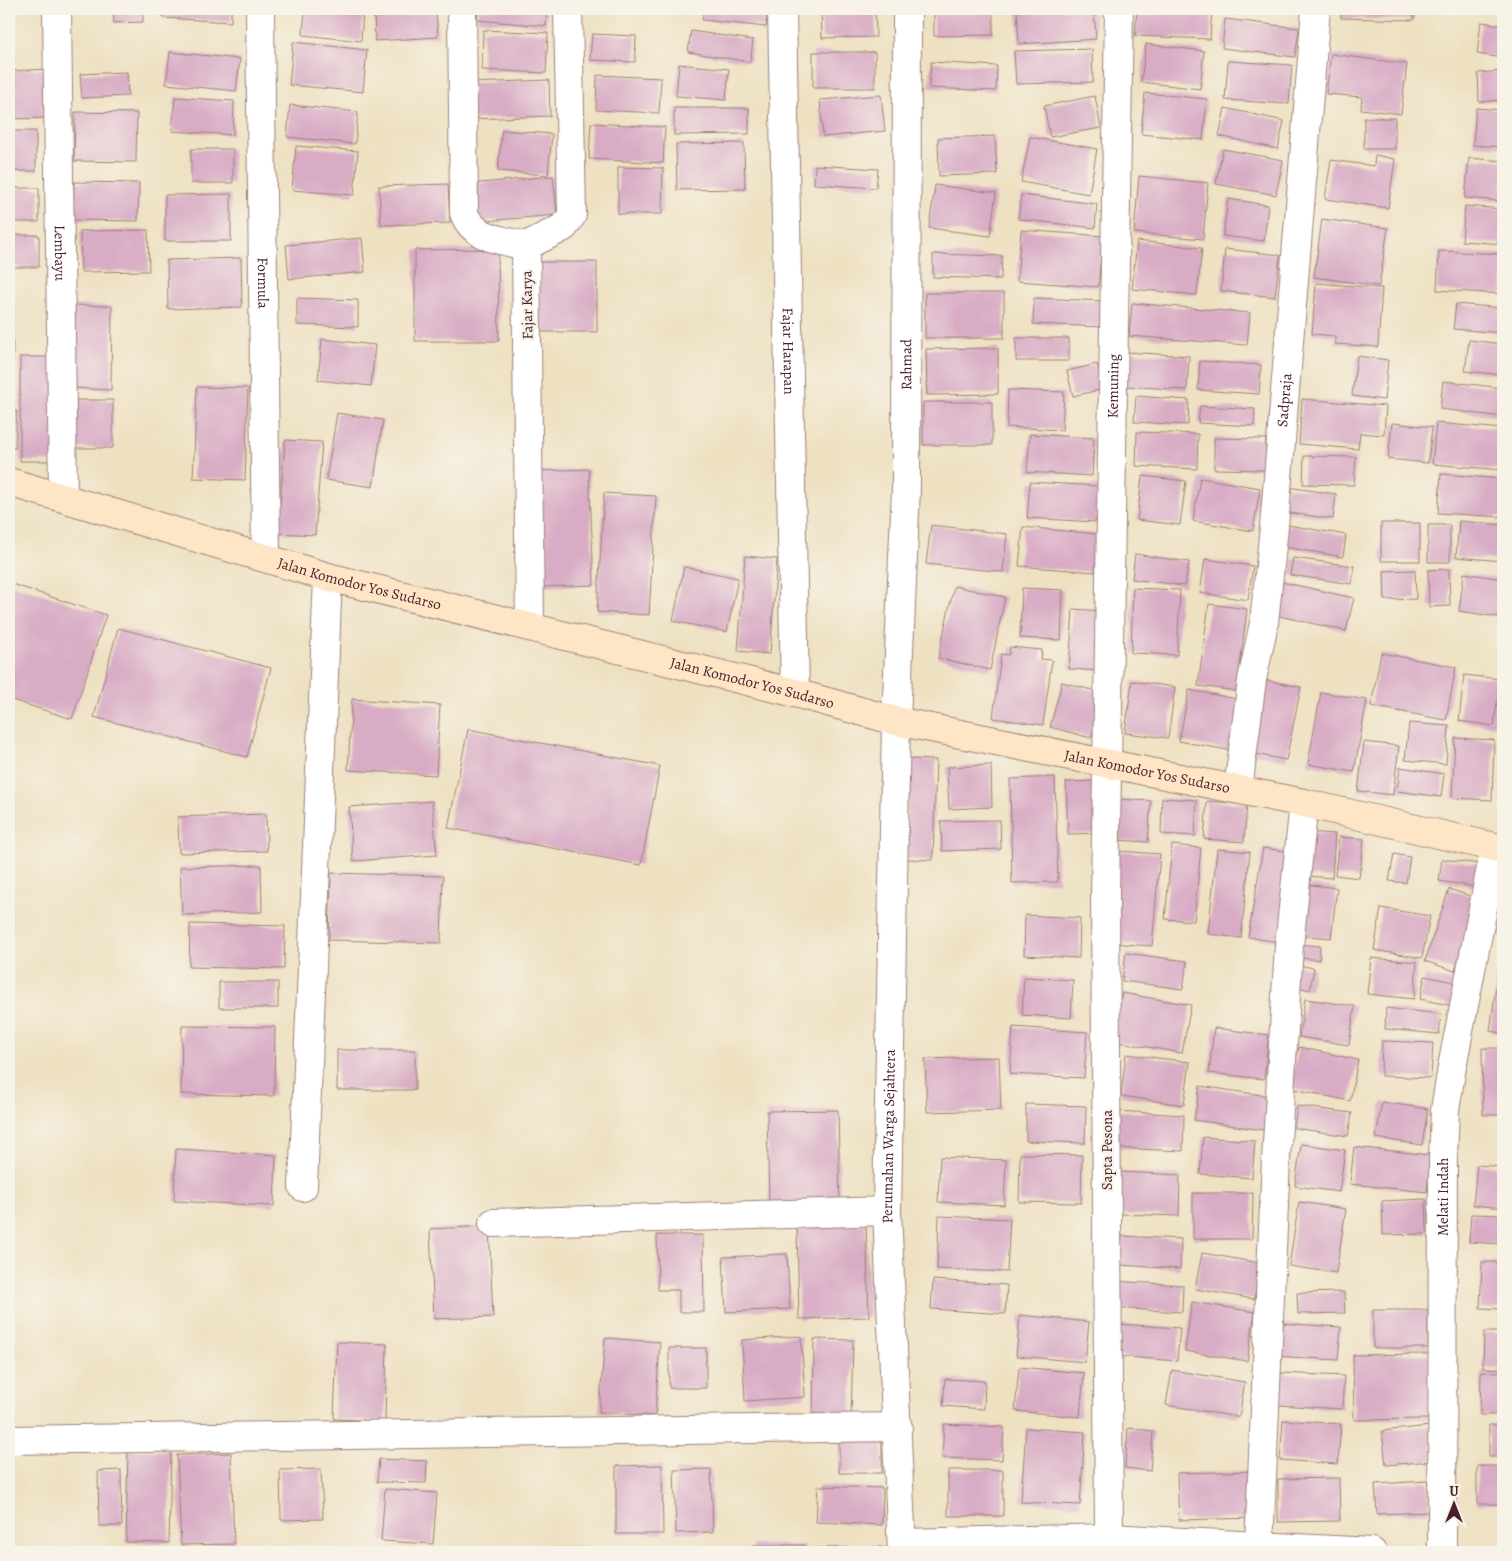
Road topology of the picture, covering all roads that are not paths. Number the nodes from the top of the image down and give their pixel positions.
1 (57, 9) edge
2 (260, 9) edge
3 (462, 9) edge
4 (568, 9) edge
5 (782, 9) edge
6 (907, 9) edge
7 (1119, 9) edge
8 (1316, 9) edge
9 (526, 246) junction
10 (9, 482) edge
11 (63, 497) junction
12 (266, 558) junction
13 (328, 577) junction
14 (530, 627) junction
15 (795, 693) junction
16 (896, 721) junction
17 (1109, 763) junction
18 (1238, 789) junction
19 (1304, 803) junction
20 (1499, 848) edge
21 (303, 1187) dead end
22 (888, 1211) junction
23 (493, 1223) dead end
24 (898, 1427) junction
25 (9, 1440) edge
26 (1109, 1538) junction
27 (1259, 1546) junction
28 (902, 1548) edge
29 (1372, 1552) edge
30 (1442, 1552) edge

1 - 11 street, Lembayu
2 - 12 street, Formula
3 - 9 street
4 - 9 street
5 - 15 street, Fajar Harapan
6 - 16 street, Rahmad
7 - 17 street, Kemuning
8 - 18 street, Sadpraja
9 - 14 street, Fajar Karya
10 - 11 street, Jalan Komodor Yos Sudarso
11 - 12 street, Jalan Komodor Yos Sudarso
12 - 13 street, Jalan Komodor Yos Sudarso
13 - 14 street, Jalan Komodor Yos Sudarso
13 - 21 street
14 - 15 street, Jalan Komodor Yos Sudarso
15 - 16 street, Jalan Komodor Yos Sudarso
16 - 17 street, Jalan Komodor Yos Sudarso
16 - 22 street, Perumahan Warga Sejahtera
17 - 18 street, Jalan Komodor Yos Sudarso
17 - 26 street, Sapta Pesona
18 - 19 street, Jalan Komodor Yos Sudarso
19 - 20 street, Jalan Komodor Yos Sudarso
19 - 27 street
20 - 30 street, Melati Indah
22 - 23 street
22 - 24 street, Perumahan Warga Sejahtera
24 - 25 street
24 - 28 street, Perumahan Warga Sejahtera
26 - 27 street
26 - 28 street
27 - 29 street

